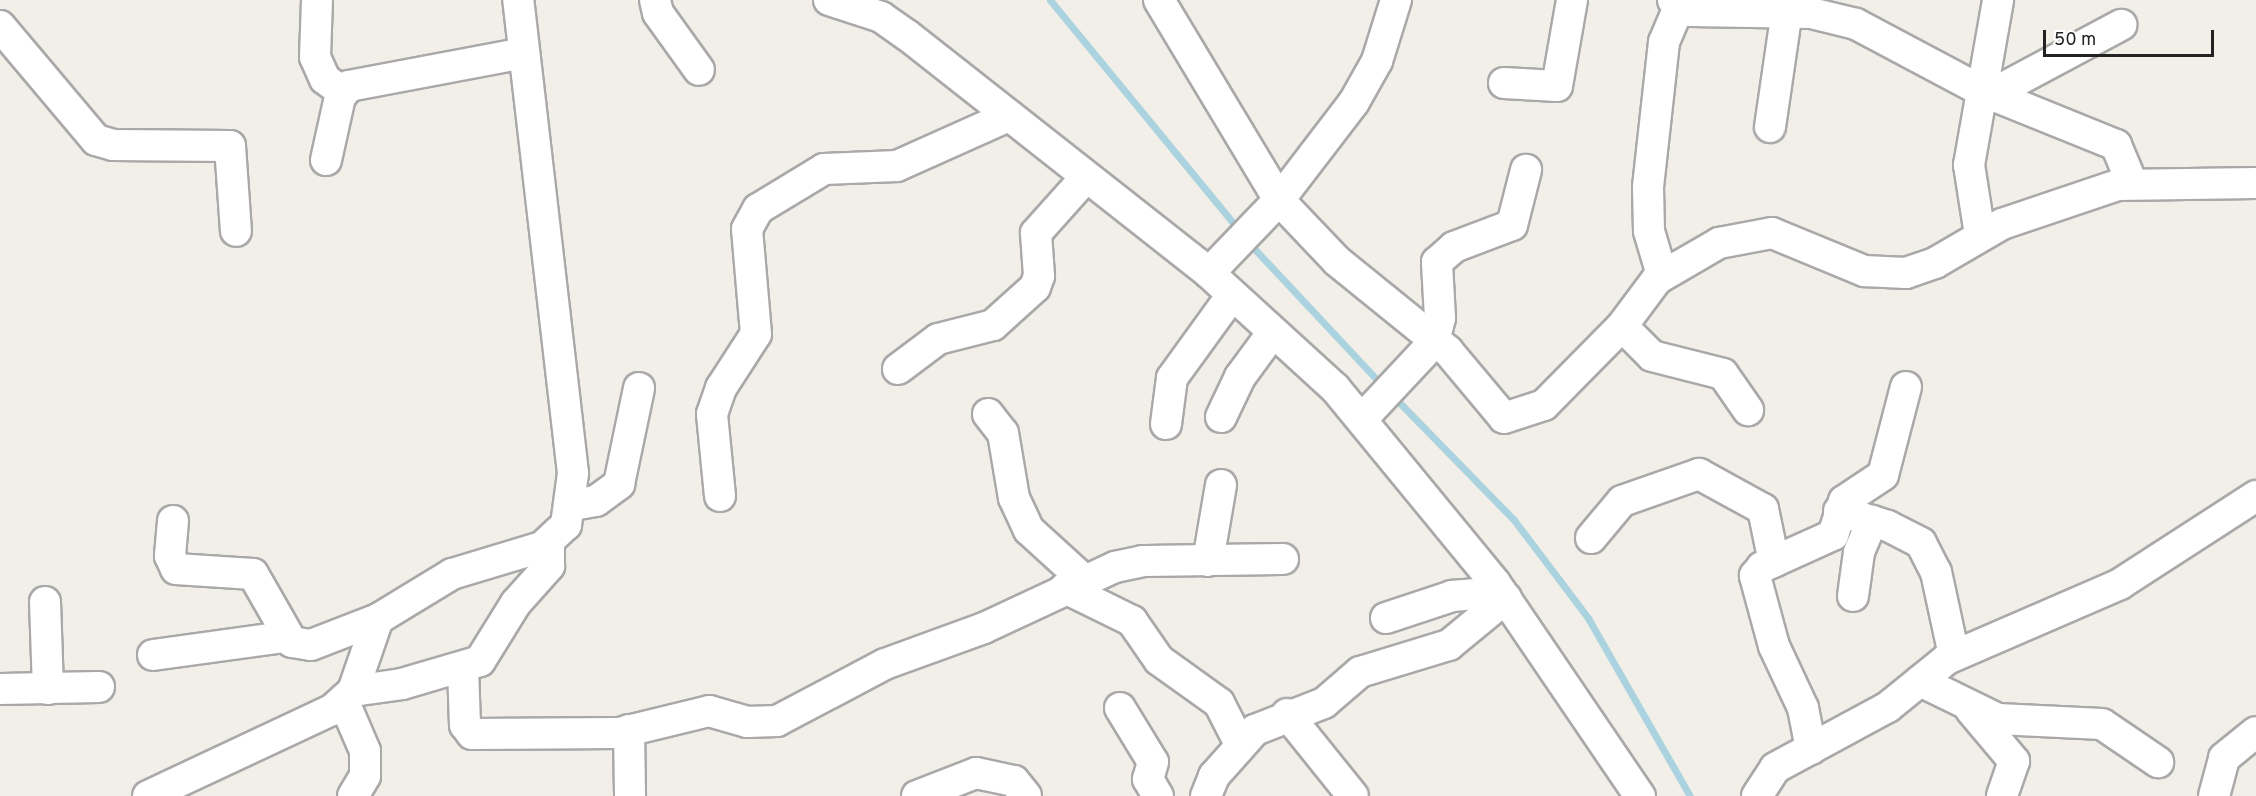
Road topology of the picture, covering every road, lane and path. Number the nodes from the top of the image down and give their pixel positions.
1 (317, 0) edge
2 (518, 0) edge
3 (655, 0) edge
4 (829, 0) edge
5 (1159, 0) edge
6 (1396, 0) edge
7 (1572, 0) edge
8 (1998, 0) edge
9 (1676, 3) edge
10 (1770, 7) edge
11 (2121, 25) dead end
12 (0, 26) edge
13 (524, 53) junction
14 (699, 70) dead end
15 (1504, 83) dead end
16 (342, 92) junction
17 (1985, 93) junction
18 (1009, 116) junction
19 (1770, 127) dead end
20 (326, 160) dead end
21 (1526, 170) dead end
22 (1086, 177) junction
23 (2132, 183) junction
24 (2256, 183) edge
25 (1273, 206) junction
26 (236, 231) dead end
27 (1980, 235) junction
28 (1214, 269) junction
29 (1662, 275) junction
30 (1232, 295) junction
31 (1622, 326) junction
32 (1273, 332) junction
33 (1426, 350) junction
34 (898, 369) dead end
35 (1905, 387) dead end
36 (639, 388) dead end
37 (1371, 408) junction
38 (1748, 410) dead end
39 (988, 414) dead end
40 (1221, 417) dead end
41 (1166, 424) dead end
42 (1221, 484) dead end
43 (720, 496) dead end
44 (2256, 496) edge
45 (573, 505) junction
46 (1839, 511) junction
47 (173, 521) dead end
48 (1872, 521) junction
49 (1591, 538) dead end
50 (549, 543) junction
51 (1283, 559) dead end
52 (1208, 561) junction
53 (1774, 562) junction
54 (1075, 584) junction
55 (1504, 595) junction
56 (1853, 596) dead end
57 (45, 602) dead end
58 (1386, 618) dead end
59 (378, 619) junction
60 (285, 637) junction
61 (153, 655) dead end
62 (1954, 655) junction
63 (463, 668) junction
64 (1920, 681) junction
65 (99, 687) dead end
66 (48, 688) junction
67 (0, 689) edge
68 (349, 696) junction
69 (1120, 708) dead end
70 (1971, 710) junction
71 (1287, 714) junction
72 (629, 730) junction
73 (2256, 732) edge
74 (1240, 744) junction
75 (1811, 749) junction
76 (2158, 762) dead end
77 (148, 796) edge
78 (352, 796) edge
79 (630, 796) edge
80 (917, 796) edge
81 (1026, 796) edge
82 (1158, 796) edge
83 (1206, 796) edge
84 (1353, 796) edge
85 (1640, 796) edge
86 (1757, 796) edge
87 (2002, 796) edge
88 (2214, 796) edge

1 - 16 street
2 - 13 street
3 - 14 street
4 - 18 street
5 - 25 street
6 - 25 street
7 - 15 street
8 - 17 street
9 - 10 street
9 - 29 street
10 - 17 street
10 - 19 street
11 - 17 street
12 - 26 street
13 - 16 street
13 - 45 street
16 - 20 street
17 - 23 street
17 - 27 street
18 - 22 street
18 - 43 street
21 - 33 street
22 - 28 street
22 - 34 street
23 - 24 street
23 - 27 street
25 - 28 street
25 - 33 street
27 - 29 street
28 - 30 street
29 - 31 street
30 - 32 street
30 - 41 street
31 - 33 street
31 - 38 street
32 - 37 street
32 - 40 street
33 - 37 street
35 - 46 street
36 - 45 street
37 - 55 street
39 - 54 street
42 - 52 street
44 - 62 street
45 - 50 street
46 - 48 street
46 - 53 street
47 - 60 street
48 - 56 street
48 - 62 street
49 - 53 street
50 - 59 street
50 - 63 street
51 - 52 street
52 - 54 street
53 - 75 street
54 - 72 street
54 - 74 street
55 - 58 street
55 - 71 street
55 - 85 street
57 - 66 street
59 - 60 street
59 - 68 street
60 - 61 street
62 - 64 street
63 - 68 street
63 - 72 street
64 - 70 street
64 - 75 street
65 - 66 street
66 - 67 street
68 - 77 street
68 - 78 street
69 - 82 street
70 - 76 street
70 - 87 street
71 - 74 street
71 - 84 street
72 - 79 street
73 - 88 street
74 - 83 street
75 - 86 street
80 - 81 street

